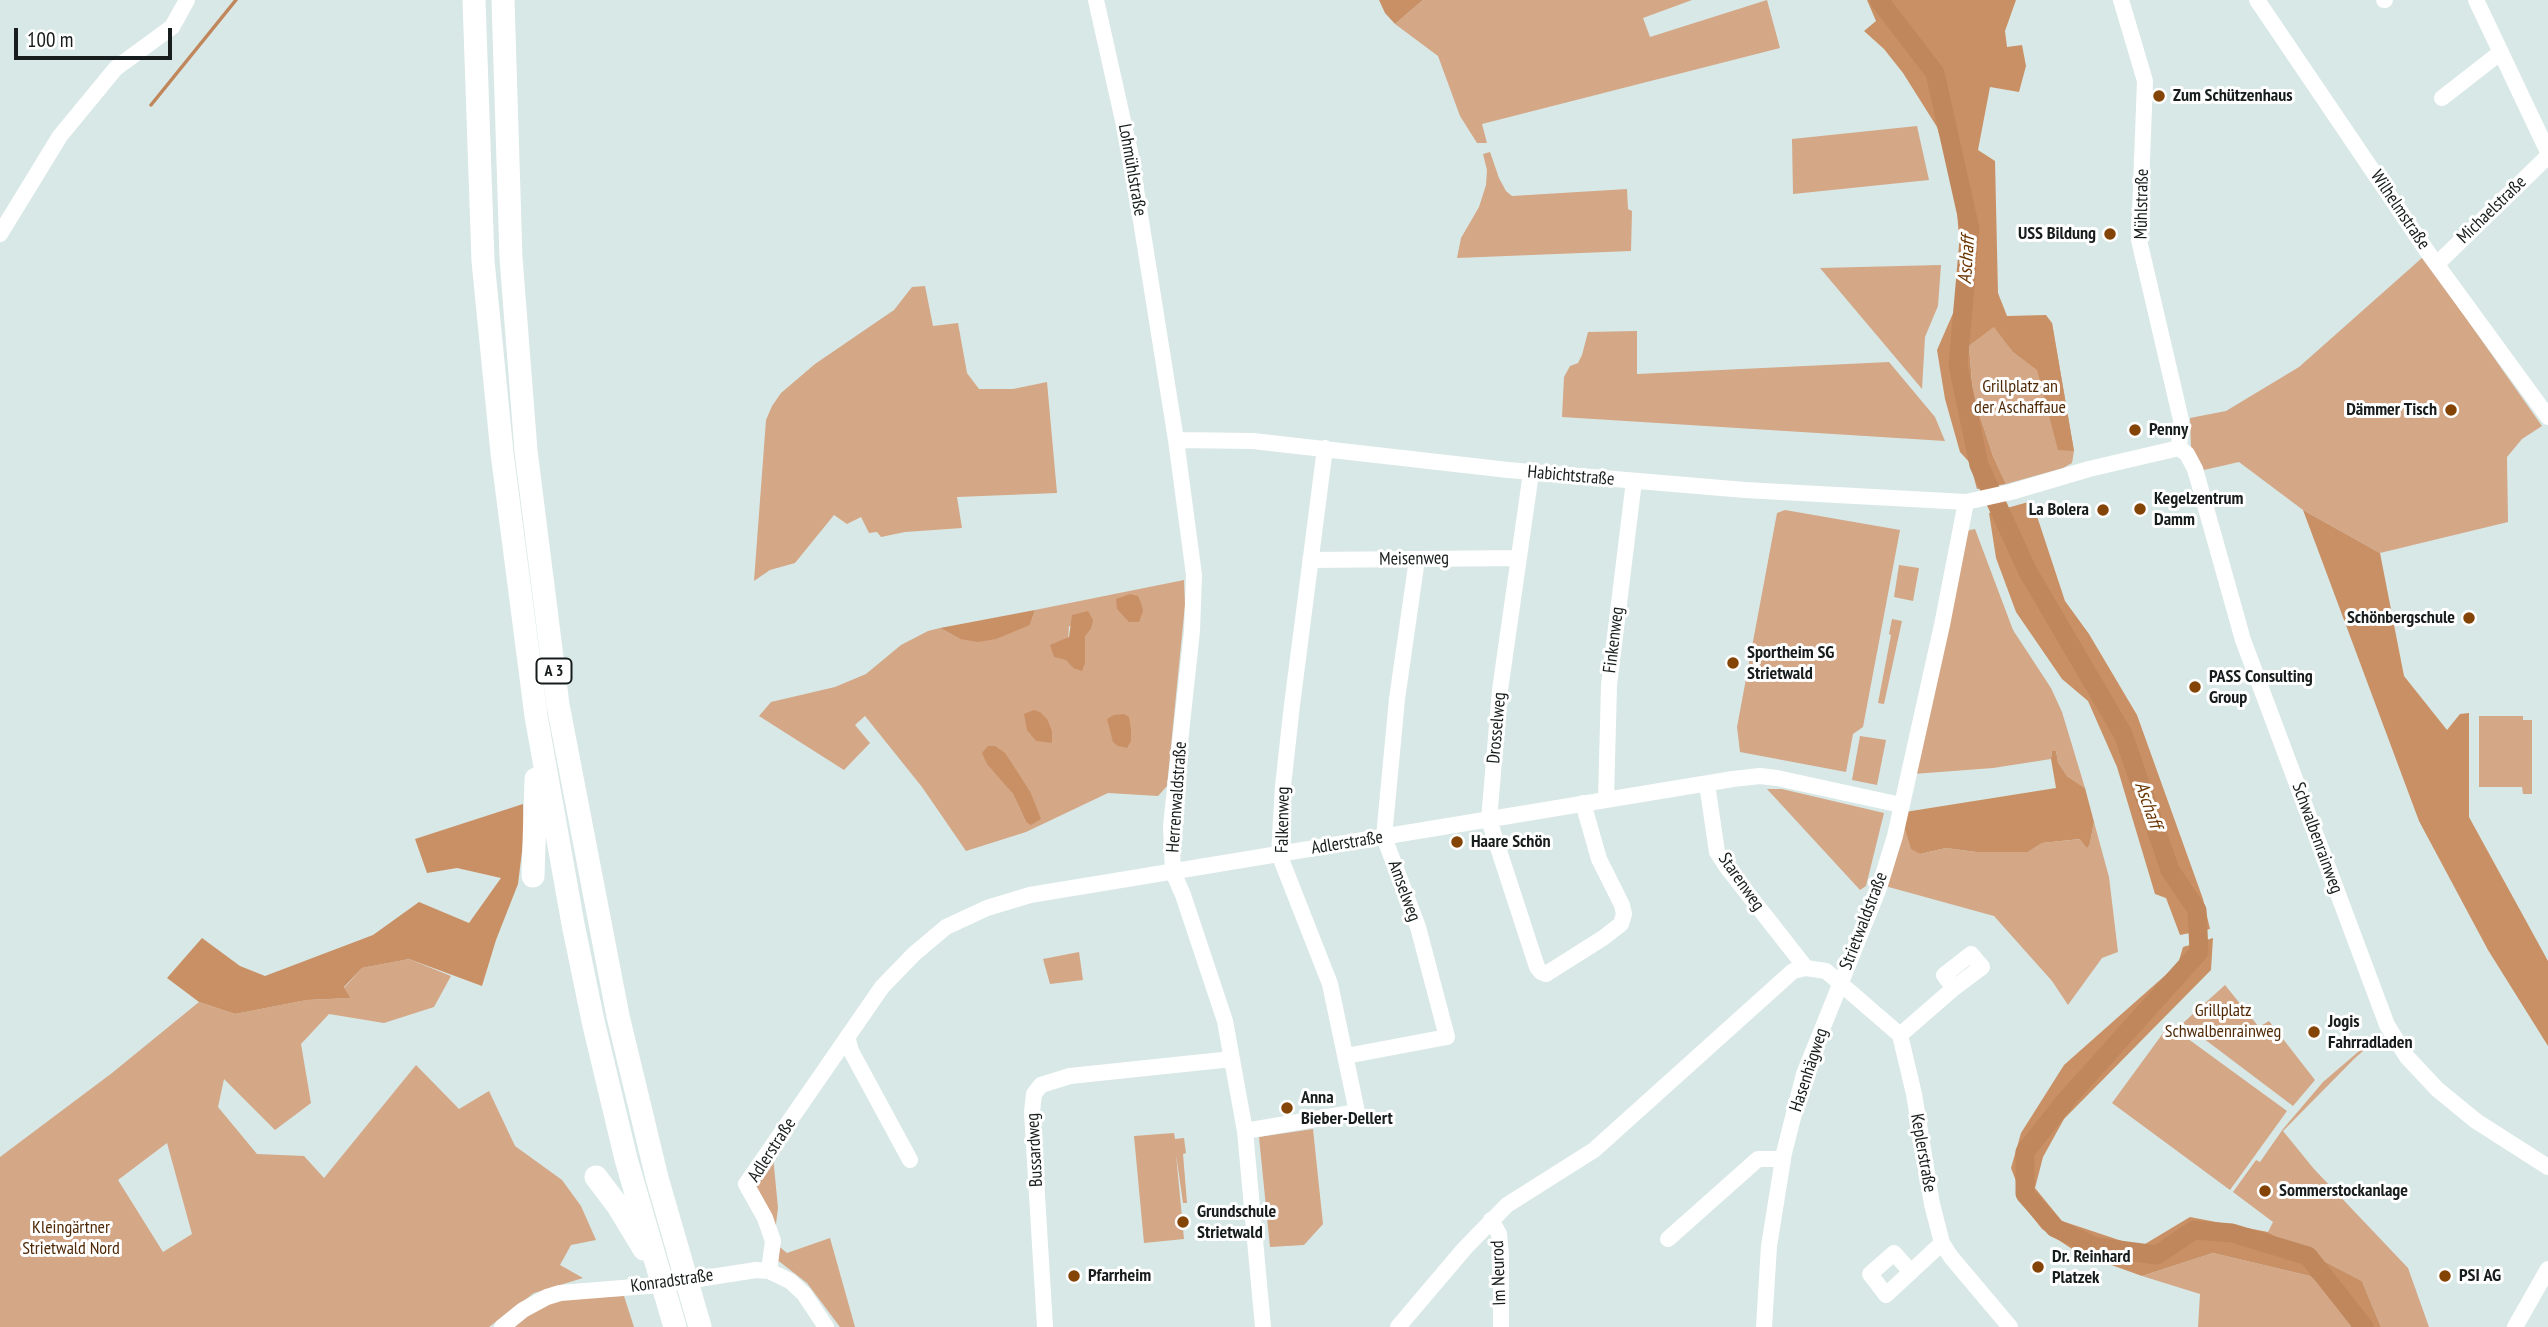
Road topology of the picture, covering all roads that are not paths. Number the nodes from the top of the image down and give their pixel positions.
1 (187, 0) edge
2 (474, 0) edge
3 (503, 0) edge
4 (1096, 0) edge
5 (2121, 0) edge
6 (2257, 0) edge
7 (2476, 0) edge
8 (2501, 52) junction
9 (2442, 97) dead end
10 (2548, 154) edge
11 (0, 234) edge
12 (2437, 264) junction
13 (1159, 342) joint
14 (2548, 417) edge
15 (1176, 440) junction
16 (1325, 447) junction
17 (2179, 448) junction
18 (1531, 473) junction
19 (1634, 481) junction
20 (1966, 502) junction
21 (1519, 558) junction
22 (1417, 559) junction
23 (1310, 560) junction
24 (536, 716) junction
25 (1707, 784) junction
26 (1606, 799) junction
27 (1583, 803) junction
28 (1901, 805) junction
29 (1489, 820) junction
30 (1384, 837) junction
31 (1279, 854) junction
32 (1173, 872) junction
33 (533, 876) dead end
34 (1806, 968) junction
35 (1840, 983) junction
36 (1954, 989) dead end
37 (1900, 1035) junction
38 (848, 1040) junction
39 (1346, 1056) junction
40 (1232, 1059) junction
41 (1245, 1131) junction
42 (1783, 1159) junction
43 (911, 1160) dead end
44 (2548, 1167) edge
45 (596, 1177) dead end
46 (1491, 1220) junction
47 (1668, 1239) dead end
48 (1942, 1243) junction
49 (2548, 1269) edge
50 (769, 1271) junction
51 (1911, 1272) dead end
52 (658, 1273) junction
53 (502, 1327) edge
54 (675, 1327) edge
55 (700, 1327) edge
56 (826, 1327) edge
57 (1045, 1327) edge
58 (1263, 1327) edge
59 (1398, 1327) edge
60 (1501, 1327) edge
61 (1764, 1327) edge
62 (2010, 1327) edge
63 (2515, 1327) edge

1 - 11 street
2 - 24 highway, A 3
3 - 55 highway, A 3
4 - 13 street, Lohmühlstraße
5 - 17 street, Mühlstraße
6 - 12 street, Wilhelmstraße
7 - 8 street
8 - 9 street
8 - 10 street
10 - 12 street, Michaelstraße
12 - 14 street, Wilhelmstraße
13 - 15 street, Herrenwaldstraße
15 - 16 street, Habichtstraße
15 - 32 street, Herrenwaldstraße
16 - 18 street, Habichtstraße
16 - 23 street, Falkenweg
17 - 20 street
17 - 44 street, Schwalbenrainweg
18 - 19 street, Habichtstraße
18 - 21 street, Drosselweg
19 - 20 street, Habichtstraße
19 - 26 street, Finkenweg
20 - 28 street, Strietwaldstraße
21 - 22 street, Meisenweg
21 - 29 street, Drosselweg
22 - 23 street, Meisenweg
22 - 30 street, Amselweg
23 - 31 street, Falkenweg
24 - 33 highway
24 - 52 highway, A 3
25 - 26 street, Adlerstraße
25 - 28 street, Adlerstraße
25 - 34 street, Starenweg
26 - 27 street, Adlerstraße
27 - 29 street, Adlerstraße
27 - 29 street, Drosselweg
28 - 35 street, Strietwaldstraße
29 - 30 street, Adlerstraße
30 - 31 street, Adlerstraße
30 - 39 street, Amselweg
31 - 32 street, Adlerstraße
31 - 39 street, Falkenweg
32 - 38 street, Adlerstraße
32 - 40 street, Herrenwaldstraße
34 - 35 street, Strietwaldstraße
34 - 46 street
35 - 37 street
35 - 42 street, Hasenhägweg
36 - 37 street
37 - 48 street, Keplerstraße
38 - 43 street
38 - 50 street, Adlerstraße
39 - 41 street, Falkenweg
40 - 41 street, Herrenwaldstraße
40 - 57 street, Bussardweg
41 - 58 street, Herrenwaldstraße
42 - 47 street
42 - 61 street, Hasenhägweg
45 - 52 highway
46 - 59 street
46 - 60 street, Im Neurod
48 - 51 street
48 - 62 street, Keplerstraße
49 - 63 street
50 - 53 street, Konradstraße
50 - 56 street
52 - 54 highway, A 3

